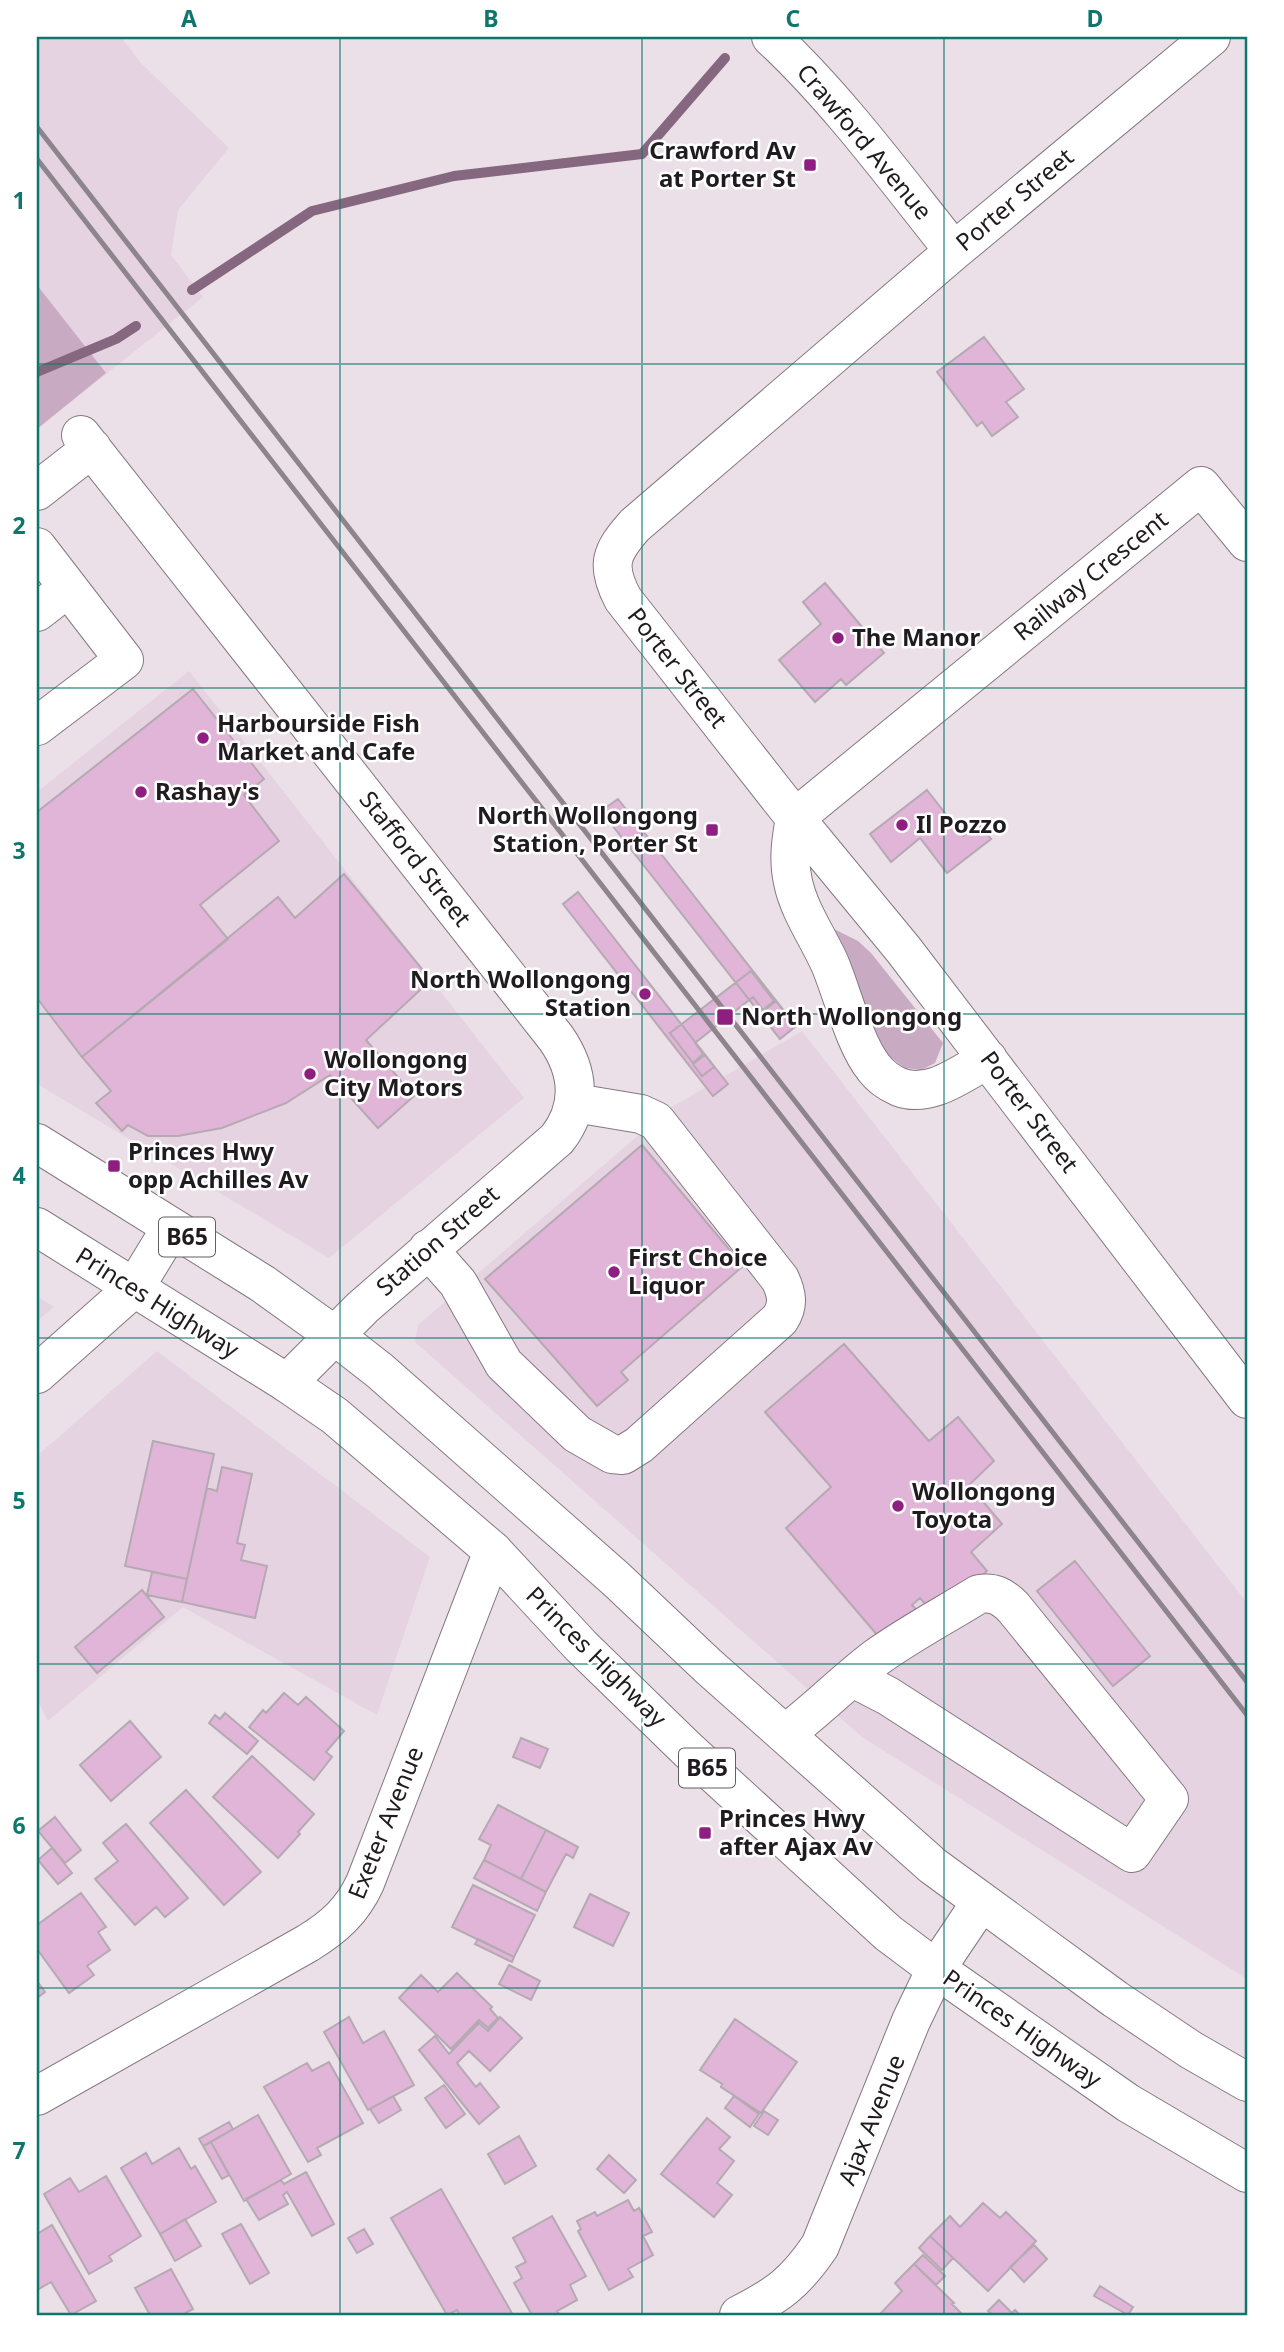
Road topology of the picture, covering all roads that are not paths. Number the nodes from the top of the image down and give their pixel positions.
1 (771, 37) edge
2 (1211, 37) edge
3 (954, 251) junction
4 (37, 491) edge
5 (1247, 542) edge
6 (37, 547) edge
7 (68, 588) junction
8 (37, 612) edge
9 (37, 726) edge
10 (795, 818) junction
11 (988, 1059) junction
12 (575, 1098) junction
13 (37, 1143) edge
14 (37, 1227) edge
15 (171, 1228) junction
16 (428, 1250) junction
17 (135, 1287) junction
18 (334, 1335) junction
19 (37, 1374) edge
20 (287, 1383) junction
21 (1247, 1399) edge
22 (493, 1551) junction
23 (853, 1678) junction
24 (785, 1734) junction
25 (981, 1902) junction
26 (936, 1969) junction
27 (1247, 2082) edge
28 (37, 2096) edge
29 (1247, 2173) edge
30 (739, 2315) edge

1 - 3 street, Crawford Avenue
2 - 3 street, Porter Street
3 - 10 street, Porter Street
4 - 12 street, Stafford Street
5 - 10 street, Railway Crescent
6 - 7 street
7 - 8 street
7 - 9 street
10 - 11 street, Porter Street
10 - 11 street
11 - 21 street, Porter Street
12 - 16 street, Station Street
12 - 16 street
13 - 15 street, B65
14 - 17 street, Princes Highway / B65
15 - 17 street
15 - 18 street, B65
16 - 18 street, Station Street
17 - 19 street
17 - 20 street, Princes Highway / B65
18 - 20 street, Station Street
18 - 24 street, B65
20 - 22 street, Princes Highway / B65
22 - 26 street, Princes Highway / B65
22 - 28 street, Exeter Avenue
23 - 23 street
23 - 24 street
24 - 25 street, B65
25 - 26 street, Ajax Avenue
25 - 27 street, B65
26 - 29 street, Princes Highway / B65
26 - 30 street, Ajax Avenue

